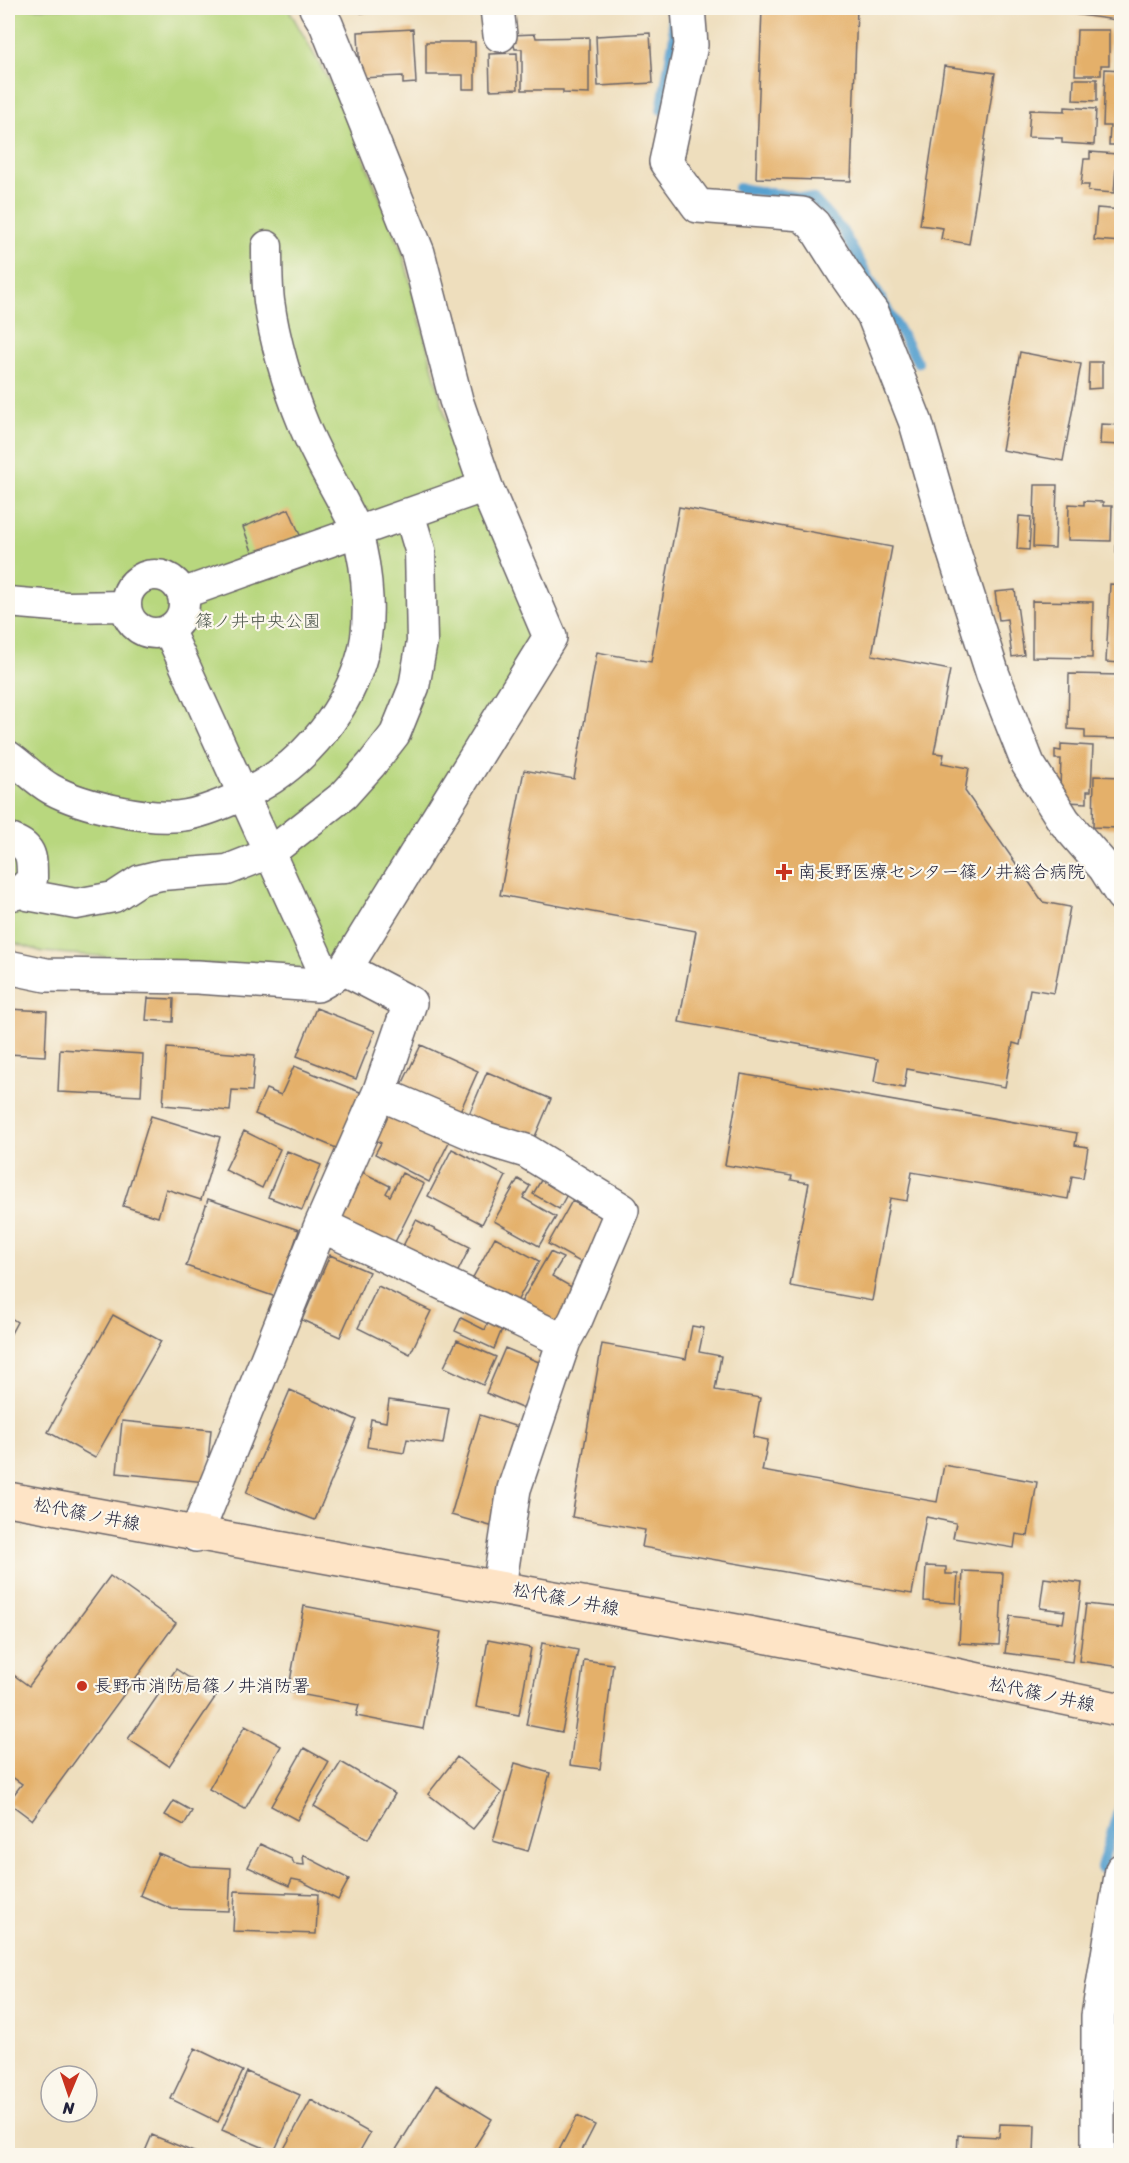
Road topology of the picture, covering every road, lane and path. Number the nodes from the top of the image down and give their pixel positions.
1 (316, 8) edge
2 (688, 8) edge
3 (267, 246) dead end
4 (475, 490) dead end
5 (409, 513) junction
6 (357, 531) junction
7 (184, 593) junction
8 (8, 602) edge
9 (125, 606) junction
10 (169, 631) junction
11 (8, 756) edge
12 (243, 795) junction
13 (8, 838) edge
14 (270, 853) junction
15 (14, 893) edge
16 (1122, 895) edge
17 (8, 967) edge
18 (337, 974) junction
19 (379, 1093) junction
20 (321, 1225) junction
21 (564, 1341) junction
22 (8, 1499) edge
23 (196, 1535) junction
24 (499, 1587) junction
25 (1122, 1710) edge
26 (1122, 1870) edge
27 (1098, 2156) edge

1 - 18 street
2 - 16 street
3 - 6 street
4 - 5 street
5 - 6 street
5 - 14 street
6 - 7 street
6 - 12 street
7 - 9 street
7 - 10 street
8 - 9 street
9 - 10 street
10 - 12 street
11 - 12 street
12 - 14 street
13 - 15 street
14 - 15 street
14 - 18 street
17 - 18 street
18 - 19 street
19 - 20 street
19 - 21 street
20 - 21 street
20 - 23 street
21 - 24 street
22 - 23 main road, 松代篠ノ井線
23 - 24 main road, 松代篠ノ井線
24 - 25 main road, 松代篠ノ井線
26 - 27 street

